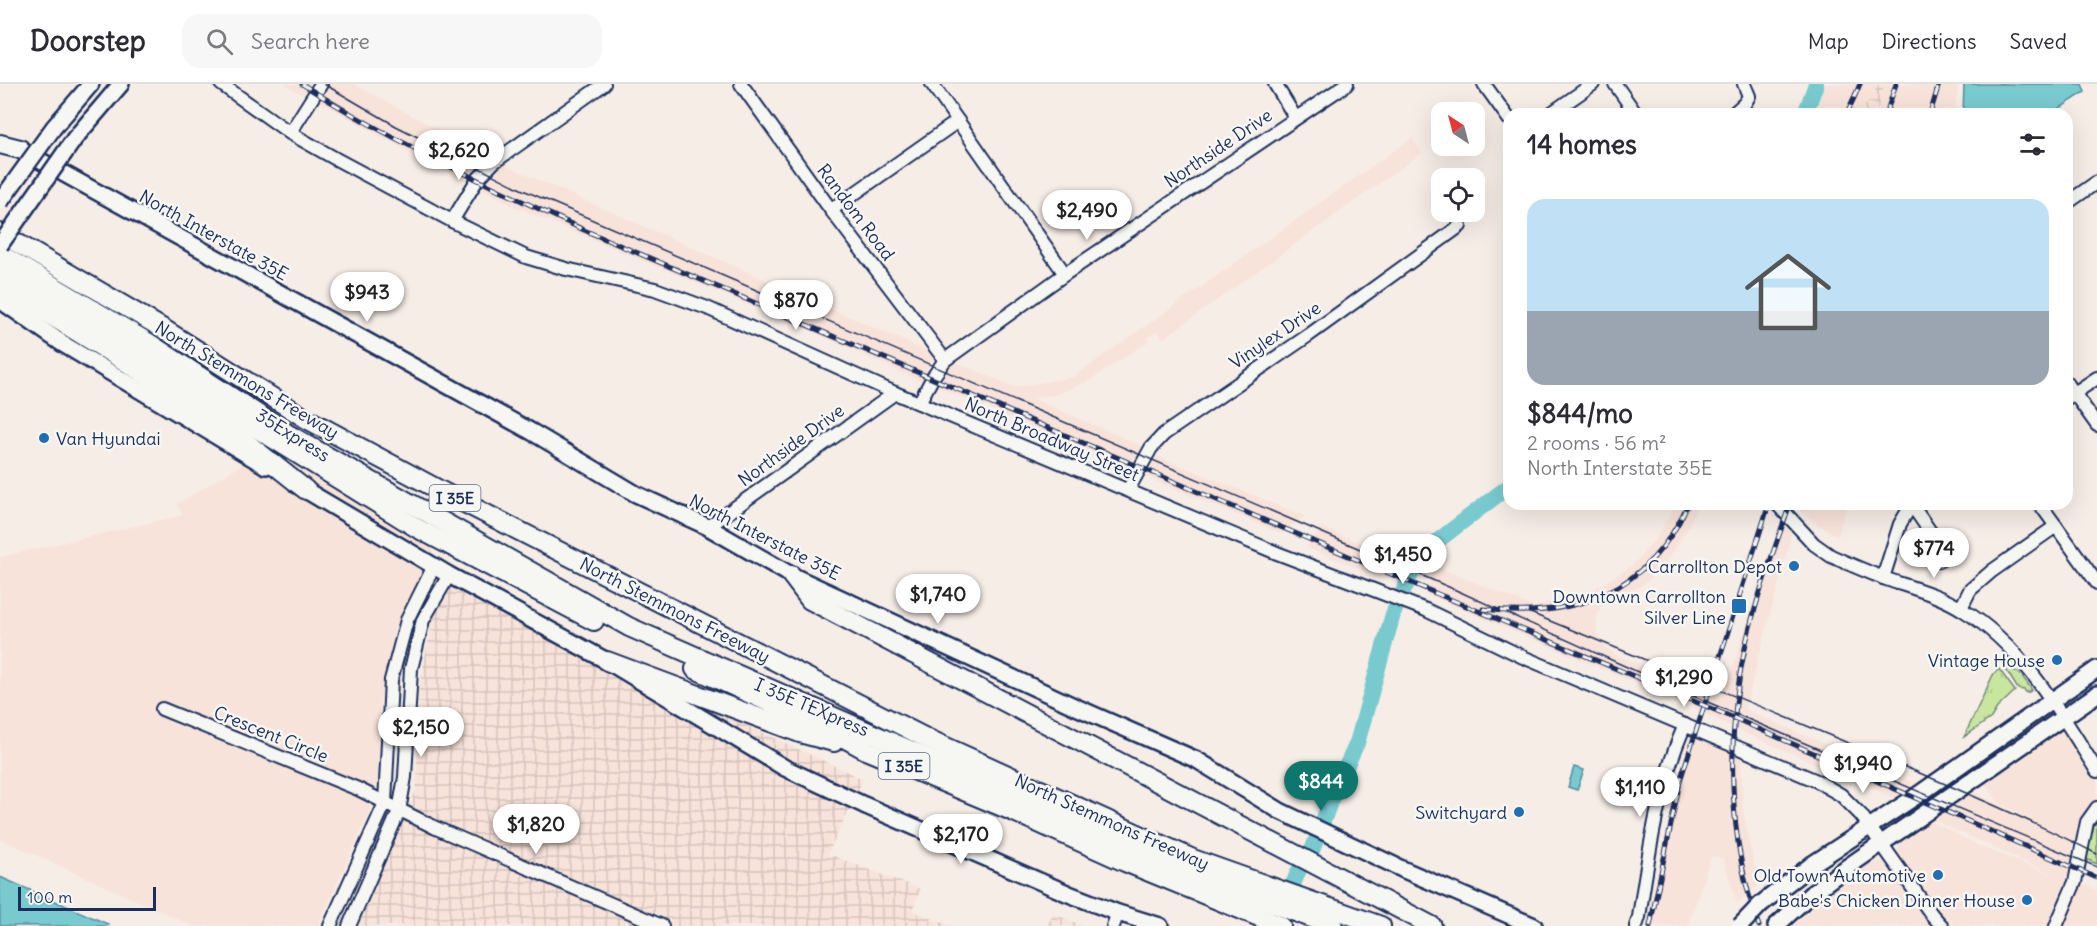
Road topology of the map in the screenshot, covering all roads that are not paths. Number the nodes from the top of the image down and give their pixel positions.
1 (91, 84) edge
2 (121, 84) edge
3 (221, 84) edge
4 (321, 84) edge
5 (604, 84) edge
6 (741, 84) edge
7 (932, 84) edge
8 (1275, 84) edge
9 (1347, 84) edge
10 (1484, 84) edge
11 (1593, 84) edge
12 (1614, 84) edge
13 (1744, 84) edge
14 (1559, 108) edge
15 (1632, 108) edge
16 (1740, 108) edge
17 (1503, 111) edge
18 (1295, 117) junction
19 (958, 121) junction
20 (290, 133) junction
21 (0, 139) edge
22 (0, 144) edge
23 (20, 149) junction
24 (2097, 182) edge
25 (2073, 199) edge
26 (0, 202) edge
27 (831, 210) junction
28 (452, 221) junction
29 (1460, 226) dead end
30 (0, 233) edge
31 (0, 245) edge
32 (0, 254) edge
33 (0, 269) edge
34 (1065, 274) junction
35 (0, 284) edge
36 (0, 300) edge
37 (945, 360) junction
38 (2097, 378) edge
39 (2073, 390) edge
40 (895, 393) junction
41 (2073, 397) edge
42 (919, 403) junction
43 (2097, 425) edge
44 (306, 490) junction
45 (1128, 490) junction
46 (1782, 510) edge
47 (1908, 510) edge
48 (1916, 510) edge
49 (2044, 510) edge
50 (2056, 526) junction
51 (708, 528) junction
52 (1939, 561) dead end
53 (434, 566) junction
54 (529, 571) joint
55 (449, 575) junction
56 (791, 575) junction
57 (1883, 578) junction
58 (2097, 583) edge
59 (1961, 608) junction
60 (607, 661) junction
61 (2097, 669) edge
62 (2097, 694) edge
63 (2051, 702) junction
64 (162, 708) dead end
65 (2062, 717) junction
66 (1684, 725) junction
67 (868, 751) junction
68 (2097, 771) edge
69 (386, 803) junction
70 (2097, 808) edge
71 (399, 811) junction
72 (1870, 827) junction
73 (1882, 844) junction
74 (1187, 872) junction
75 (1116, 920) edge
76 (330, 926) edge
77 (349, 926) edge
78 (662, 926) edge
79 (1160, 926) edge
80 (1281, 926) edge
81 (1333, 926) edge
82 (1381, 926) edge
83 (1432, 926) edge
84 (1534, 926) edge
85 (1636, 926) edge
86 (1740, 926) edge
87 (1776, 926) edge
88 (1942, 926) edge
89 (2056, 926) edge

1 - 26 main road, bridge
2 - 31 main road, bridge
3 - 20 street, North Broadway Street
4 - 20 street
5 - 28 street
6 - 27 street, Random Road
7 - 19 street
8 - 18 street
9 - 18 street, Northside Drive
10 - 17 street
11 - 14 street
12 - 15 street
13 - 16 street
18 - 34 street, Northside Drive
19 - 27 street
19 - 34 street
20 - 28 street, North Broadway Street
21 - 23 main road, North Interstate 35E
22 - 23 highway
23 - 51 main road, North Interstate 35E
24 - 25 street
27 - 37 street, Random Road
28 - 40 street, North Broadway Street
29 - 45 street, Vinylex Drive
30 - 74 highway, North Stemmons Freeway / I 35E
32 - 54 highway, 35Express
33 - 67 highway, North Stemmons Freeway / I 35E
34 - 37 street, Northside Drive
35 - 44 highway
36 - 44 main road
37 - 42 street, Northside Drive
38 - 39 street
40 - 42 street, North Broadway Street
40 - 51 street, Northside Drive
41 - 43 street
42 - 45 street, North Broadway Street
44 - 53 main road
45 - 66 street, North Broadway Street
46 - 57 street
47 - 57 street
48 - 52 street
49 - 50 street
50 - 58 street
50 - 59 street
51 - 56 main road, North Interstate 35E
53 - 55 main road
53 - 69 street
54 - 74 highway, I 35E TEXpress
55 - 60 main road
55 - 71 street
56 - 83 highway
56 - 84 main road, North Interstate 35E
57 - 59 street
59 - 63 street
60 - 67 highway
60 - 75 main road
61 - 63 main road
62 - 65 main road
63 - 65 street
63 - 72 main road
64 - 69 street, Crescent Circle
65 - 68 street
65 - 73 main road
66 - 72 street, North Broadway Street
66 - 85 street
67 - 74 highway, North Stemmons Freeway / I 35E
69 - 71 street, Crescent Circle
69 - 76 street
70 - 89 street
71 - 77 street
71 - 78 street, Crescent Circle
72 - 73 street, North Broadway Street
72 - 86 main road, bridge
73 - 87 main road
73 - 88 street, North Broadway Street
74 - 80 highway, North Stemmons Freeway / I 35E
74 - 81 highway, I 35E TEXpress
74 - 82 highway, North Stemmons Freeway / I 35E
75 - 79 main road

